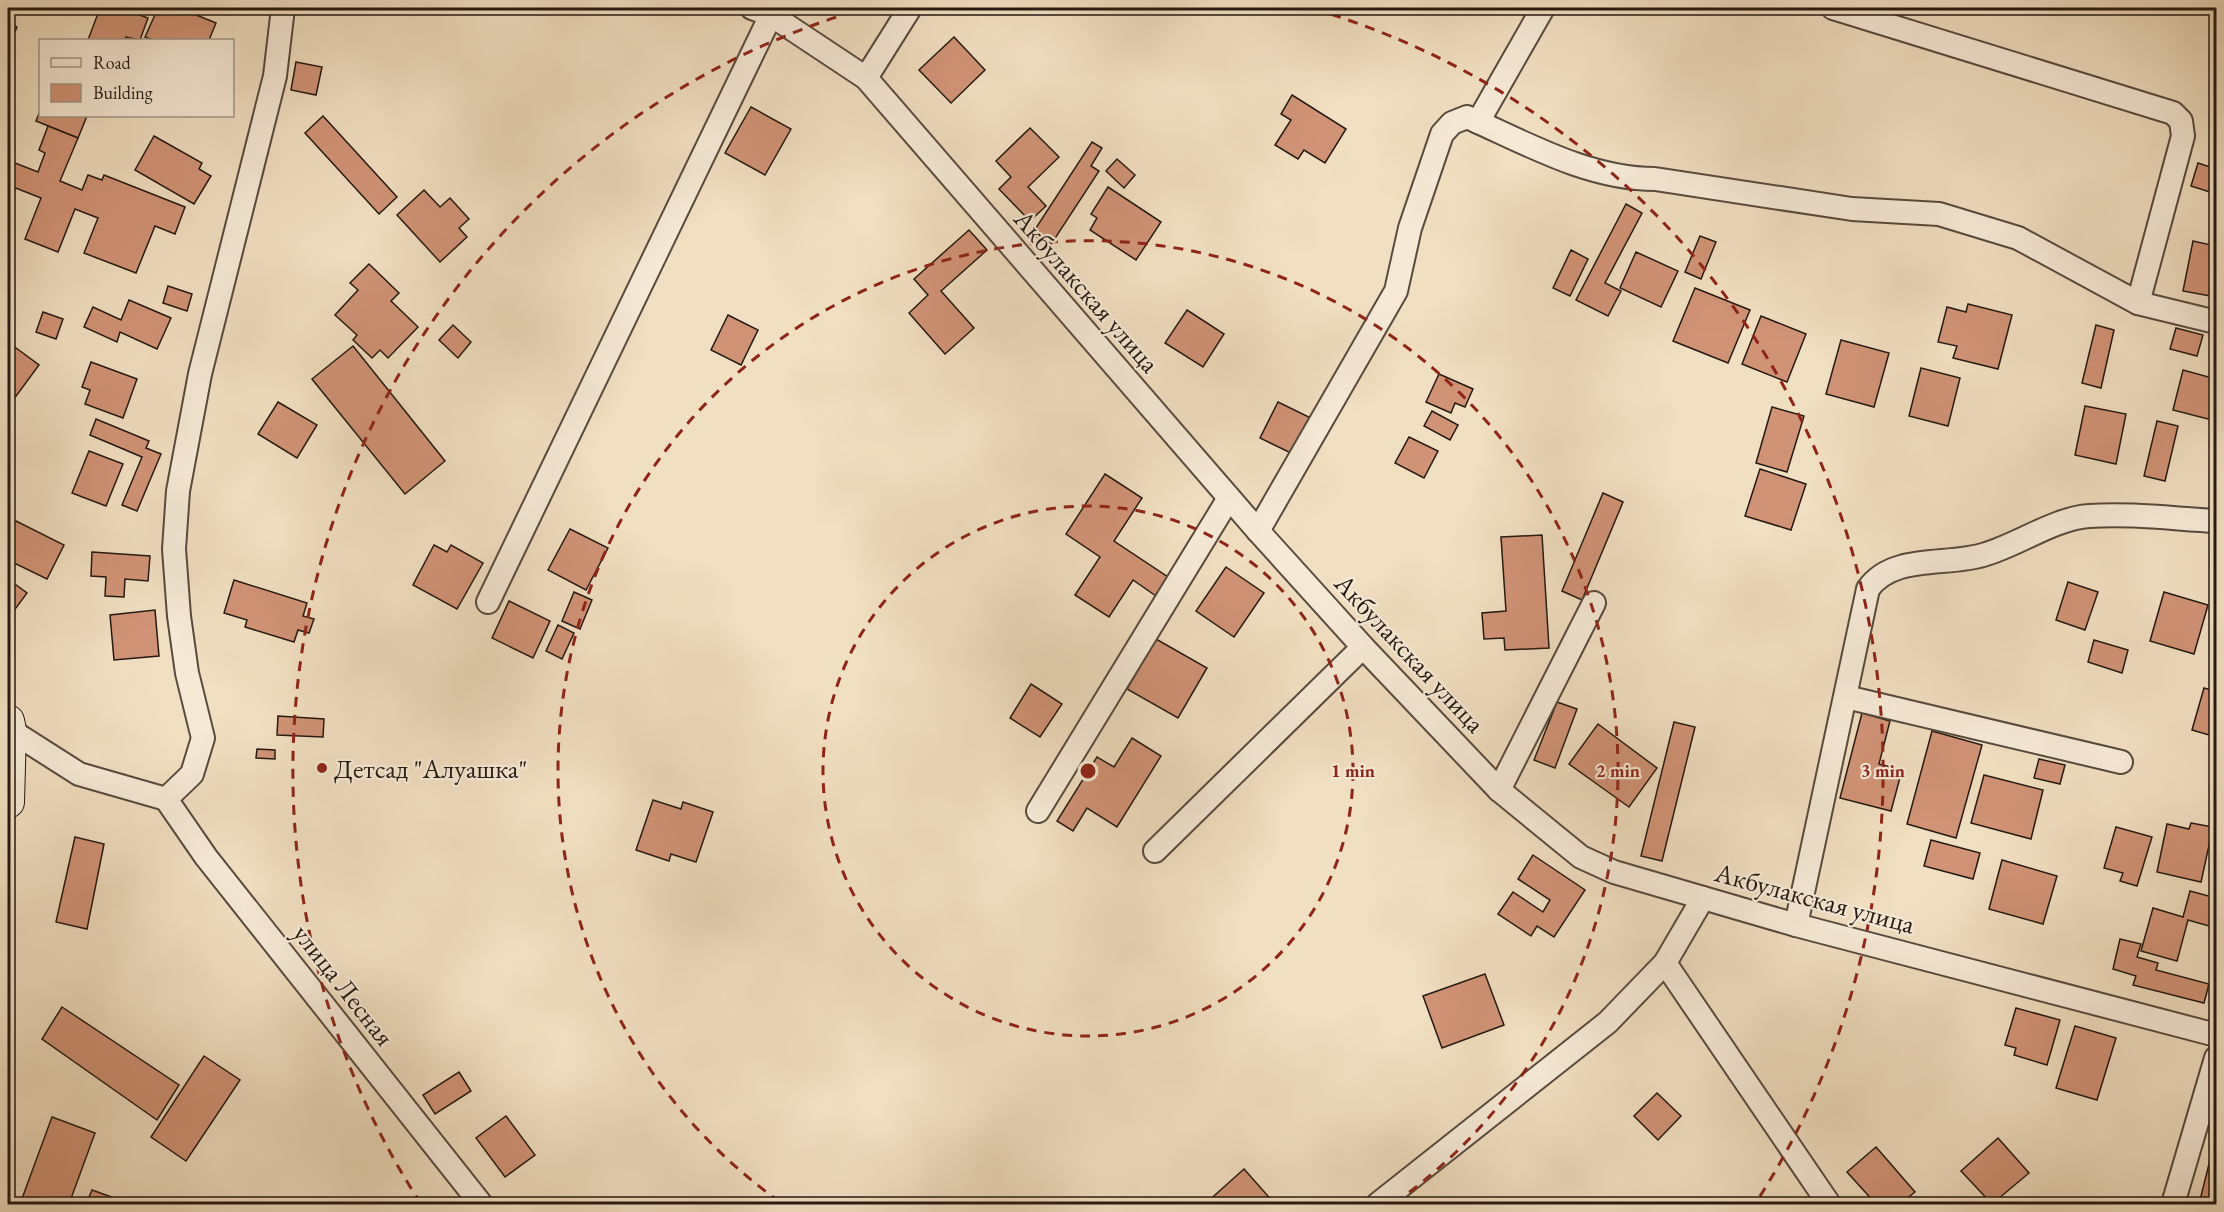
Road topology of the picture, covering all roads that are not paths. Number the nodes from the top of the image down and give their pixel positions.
1 (283, 8) edge
2 (910, 8) edge
3 (1543, 8) edge
4 (1833, 8) edge
5 (761, 11) edge
6 (866, 78) junction
7 (1478, 122) junction
8 (2138, 303) junction
9 (2217, 322) edge
10 (1229, 498) junction
11 (2217, 521) edge
12 (1258, 531) junction
13 (488, 602) dead end
14 (1594, 603) dead end
15 (1363, 647) junction
16 (1846, 698) junction
17 (9, 726) edge
18 (2121, 762) dead end
19 (1499, 790) junction
20 (165, 799) junction
21 (8, 802) edge
22 (1038, 811) dead end
23 (1155, 851) dead end
24 (1702, 898) junction
25 (1796, 925) junction
26 (1665, 963) junction
27 (2217, 1035) edge
28 (2217, 1058) edge
29 (481, 1204) edge
30 (1378, 1204) edge
31 (1829, 1204) edge
32 (2173, 1204) edge

1 - 20 street
2 - 6 street
3 - 7 street
4 - 8 street
5 - 6 street, Акбулакская улица
5 - 13 street
6 - 10 street, Акбулакская улица
7 - 8 street
7 - 12 street
8 - 9 street
10 - 12 street, Акбулакская улица
10 - 22 street
11 - 16 street
12 - 15 street, Акбулакская улица
14 - 19 street
15 - 19 street, Акбулакская улица
15 - 23 street
16 - 18 street
16 - 25 street
17 - 20 street
17 - 21 main road
19 - 24 street, Акбулакская улица
20 - 29 street, улица Лесная
24 - 25 street, Акбулакская улица
24 - 26 street
25 - 27 street, Акбулакская улица
26 - 30 street
26 - 31 street
28 - 32 street

